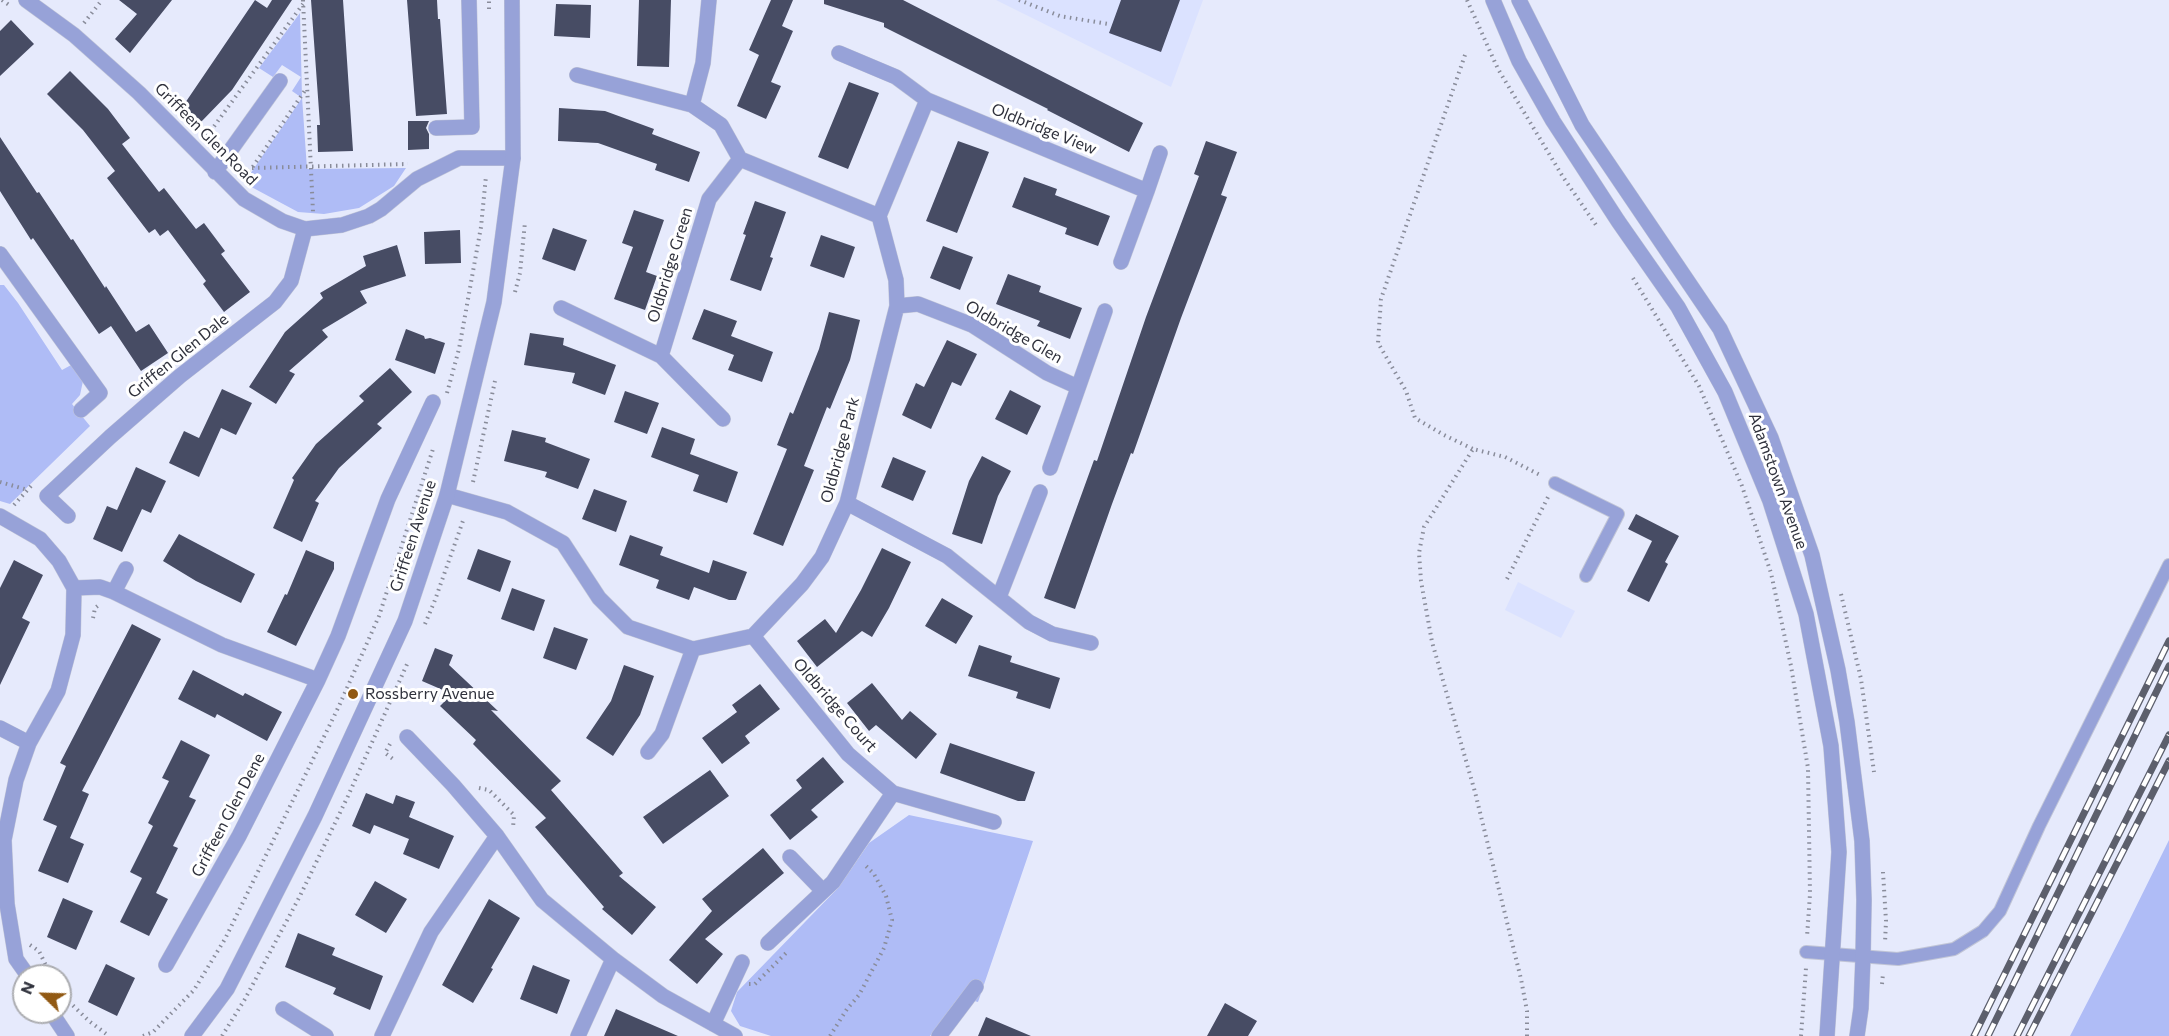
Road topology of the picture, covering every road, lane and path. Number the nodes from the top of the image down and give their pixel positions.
1 (26, 0) edge
2 (102, 0) edge
3 (469, 0) edge
4 (512, 0) edge
5 (709, 0) edge
6 (1019, 0) edge
7 (1467, 0) edge
8 (1493, 0) edge
9 (1519, 0) edge
10 (303, 2) edge
11 (1108, 24) dead end
12 (74, 35) junction
13 (839, 53) dead end
14 (1465, 55) dead end
15 (577, 75) dead end
16 (280, 81) dead end
17 (306, 89) junction
18 (927, 100) junction
19 (692, 105) junction
20 (436, 128) dead end
21 (196, 152) junction
22 (1160, 153) dead end
23 (513, 158) junction
24 (740, 159) junction
25 (413, 164) dead end
26 (311, 167) junction
27 (252, 168) junction
28 (215, 172) junction
29 (232, 185) junction
30 (1147, 191) junction
31 (879, 216) junction
32 (310, 228) junction
33 (1601, 231) dead end
34 (2, 260) edge
35 (1121, 262) dead end
36 (1633, 277) dead end
37 (897, 306) junction
38 (561, 308) dead end
39 (1105, 311) dead end
40 (661, 356) junction
41 (1078, 387) junction
42 (433, 402) dead end
43 (81, 410) dead end
44 (723, 419) dead end
45 (1473, 449) junction
46 (1050, 468) dead end
47 (0, 482) edge
48 (1555, 483) junction
49 (1040, 492) dead end
50 (447, 495) junction
51 (47, 496) junction
52 (847, 502) junction
53 (19, 511) dead end
54 (6, 512) edge
55 (68, 516) dead end
56 (2169, 565) edge
57 (126, 569) dead end
58 (1586, 576) dead end
59 (1507, 579) dead end
60 (74, 588) junction
61 (109, 597) junction
62 (999, 597) junction
63 (91, 626) dead end
64 (753, 636) junction
65 (1091, 643) dead end
66 (693, 649) junction
67 (318, 680) junction
68 (381, 725) dead end
69 (0, 728) edge
70 (386, 728) dead end
71 (407, 737) dead end
72 (29, 743) junction
73 (648, 752) dead end
74 (474, 787) dead end
75 (893, 793) junction
76 (994, 822) dead end
77 (497, 836) junction
78 (519, 837) dead end
79 (852, 854) junction
80 (790, 857) dead end
81 (823, 891) junction
82 (4, 905) edge
83 (773, 938) joint
84 (27, 943) dead end
85 (1806, 952) junction
86 (1832, 955) junction
87 (1863, 957) junction
88 (614, 959) junction
89 (742, 962) dead end
90 (20, 964) edge
91 (45, 964) edge
92 (166, 965) dead end
93 (746, 984) dead end
94 (976, 987) dead end
95 (72, 1005) edge
96 (283, 1009) dead end
97 (713, 1024) junction
98 (108, 1036) edge
99 (192, 1036) edge
100 (326, 1036) edge
101 (382, 1036) edge
102 (578, 1036) edge
103 (735, 1036) edge
104 (830, 1036) edge
105 (939, 1036) edge
106 (1527, 1036) edge
107 (1801, 1036) edge
108 (1827, 1036) edge
109 (1857, 1036) edge

1 - 12 street, Griffeen Glen Road
2 - 12 path
3 - 20 street
4 - 23 street, Griffeen Avenue
5 - 19 street
6 - 11 path
7 - 33 path
8 - 86 street, Adamstown Avenue
9 - 87 street, Adamstown Avenue
10 - 17 path
10 - 21 path
12 - 21 street, Griffeen Glen Road
13 - 18 street, Oldbridge View
14 - 45 path
15 - 19 street
16 - 28 street
17 - 26 path
17 - 27 path
18 - 30 street, Oldbridge View
18 - 31 street
19 - 24 street
21 - 28 street, Griffeen Glen Road
22 - 30 street
23 - 32 street, Griffeen Glen Road
23 - 50 street, Griffeen Avenue
24 - 31 street
24 - 40 street, Oldbridge Green
25 - 26 path
26 - 27 path
26 - 32 path
27 - 29 path
28 - 29 street, Griffeen Glen Road
29 - 32 street, Griffeen Glen Road
30 - 35 street
31 - 37 street, Oldbridge Park
32 - 51 street, Griffen Glen Dale
34 - 43 street
36 - 85 path
37 - 41 street, Oldbridge Glen
37 - 52 street, Oldbridge Park
38 - 40 street
39 - 41 street, Oldbridge Glen
40 - 44 street
41 - 46 street, Oldbridge Glen
42 - 67 street, Griffeen Glen Dene
45 - 48 path
45 - 106 path
47 - 51 path
48 - 58 lane
48 - 59 path
49 - 62 street
50 - 66 street
50 - 99 street, Griffeen Avenue
51 - 55 street
52 - 62 street
52 - 64 street, Oldbridge Park
53 - 54 path
54 - 60 street
56 - 87 lane
57 - 61 street
60 - 61 street
60 - 72 street
61 - 63 path
61 - 67 street
62 - 65 street
64 - 66 street
64 - 75 street, Oldbridge Court
66 - 73 street
67 - 92 street, Griffeen Glen Dene
68 - 70 path
69 - 72 street
71 - 77 street
72 - 82 street
74 - 78 path
75 - 76 street, Oldbridge Court
75 - 79 street
77 - 88 street
77 - 101 street
79 - 81 street
79 - 104 path
80 - 81 street
81 - 83 street
82 - 90 street
83 - 93 path
84 - 91 path
85 - 86 lane
85 - 107 path
86 - 87 lane
86 - 108 street, Adamstown Avenue
87 - 109 street, Adamstown Avenue
88 - 97 street
88 - 102 street
89 - 97 street
94 - 105 street
95 - 98 path
96 - 100 street
97 - 103 street

